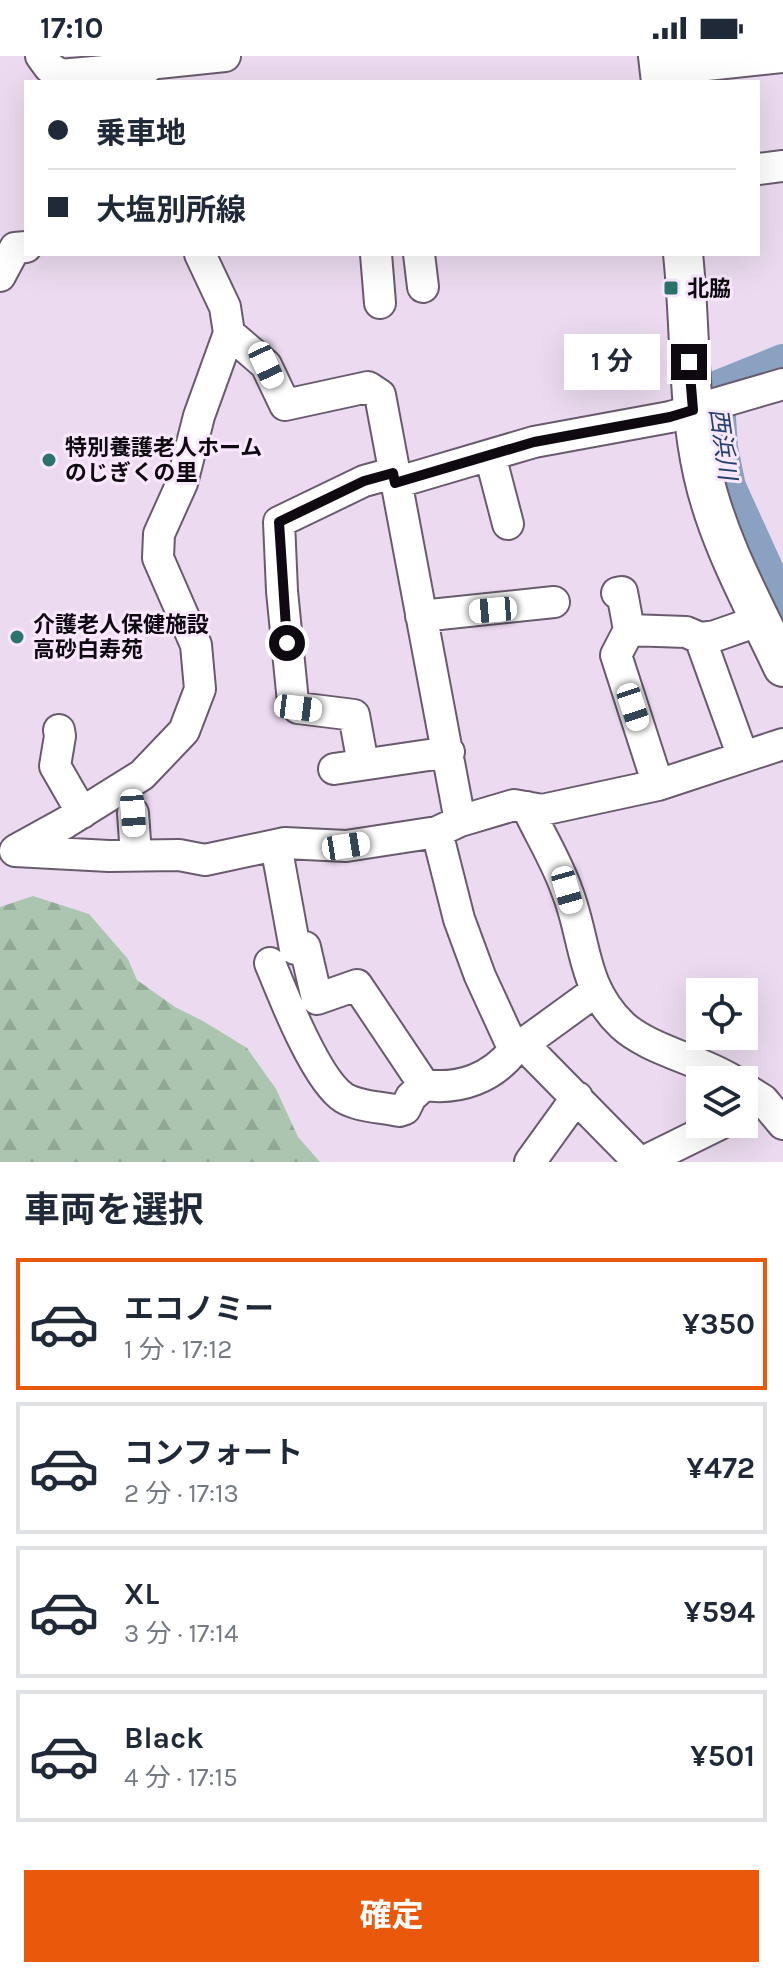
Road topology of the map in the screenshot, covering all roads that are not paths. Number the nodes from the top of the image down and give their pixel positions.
1 (225, 56) edge
2 (783, 57) edge
3 (149, 67) edge
4 (46, 69) edge
5 (660, 69) edge
6 (783, 166) edge
7 (760, 169) edge
8 (24, 233) edge
9 (0, 238) edge
10 (24, 247) edge
11 (201, 256) edge
12 (376, 256) edge
13 (419, 256) edge
14 (683, 256) edge
15 (0, 276) edge
16 (423, 287) dead end
17 (380, 303) dead end
18 (229, 333) junction
19 (783, 384) edge
20 (699, 409) junction
21 (490, 455) junction
22 (394, 478) junction
23 (508, 524) dead end
24 (619, 593) dead end
25 (554, 602) dead end
26 (421, 616) junction
27 (761, 620) junction
28 (629, 630) junction
29 (700, 638) junction
30 (783, 667) edge
31 (59, 730) dead end
32 (783, 744) edge
33 (449, 752) junction
34 (743, 757) junction
35 (658, 785) junction
36 (527, 807) junction
37 (82, 813) junction
38 (133, 813) dead end
39 (448, 826) junction
40 (276, 845) junction
41 (8, 854) edge
42 (136, 855) junction
43 (270, 963) dead end
44 (596, 991) junction
45 (519, 1047) junction
46 (707, 1066) edge
47 (424, 1085) junction
48 (577, 1097) junction
49 (758, 1106) edge
50 (783, 1124) edge
51 (691, 1138) edge
52 (530, 1162) edge
53 (641, 1162) edge

1 - 3 street
2 - 5 street
3 - 4 street
6 - 7 street
8 - 9 street
10 - 15 street
11 - 18 street
12 - 17 street
13 - 16 street
14 - 20 main road
18 - 22 street
18 - 37 street
19 - 20 street
20 - 21 street
20 - 27 main road
21 - 22 street
21 - 23 street
22 - 26 street
22 - 33 street
24 - 28 street
25 - 26 street
26 - 33 street
27 - 29 street
27 - 30 main road
28 - 29 street
28 - 35 street
29 - 34 street
31 - 37 street
32 - 34 street
33 - 39 street
34 - 35 street
35 - 36 street
36 - 39 street
36 - 44 street
37 - 41 street
38 - 42 street
39 - 40 street
39 - 45 street
40 - 42 street
40 - 47 street
41 - 42 street
43 - 47 street
44 - 45 street
44 - 46 street
45 - 47 street
45 - 48 street
48 - 52 street
48 - 53 street
49 - 50 street
51 - 53 street

